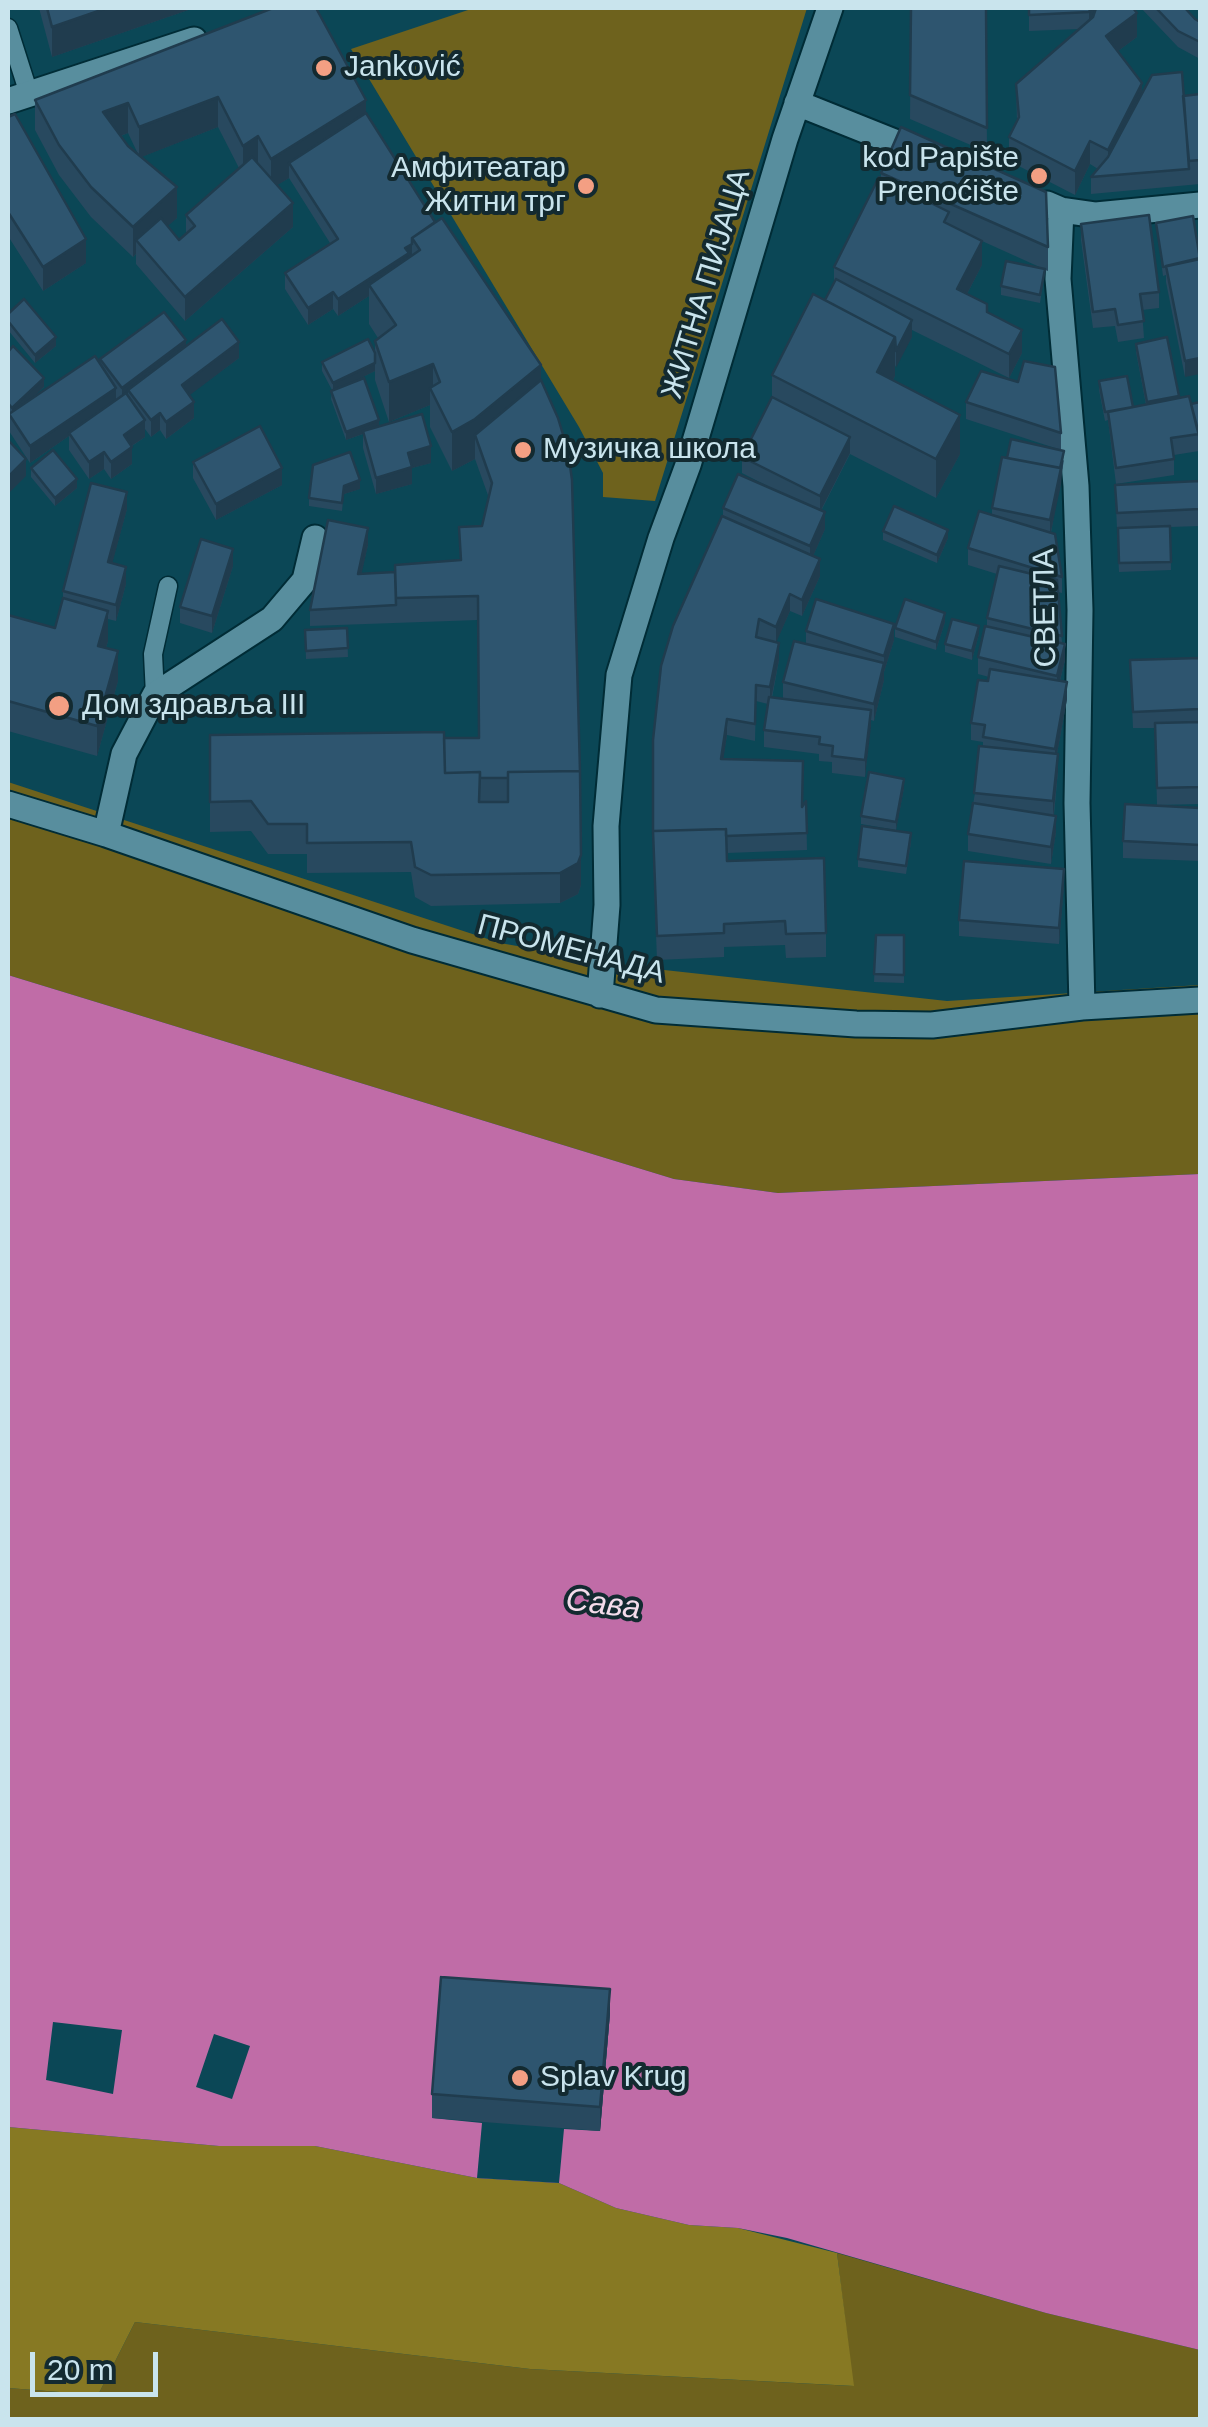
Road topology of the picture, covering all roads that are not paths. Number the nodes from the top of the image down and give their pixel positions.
1 (830, 8) edge
2 (8, 28) edge
3 (218, 32) edge
4 (18, 97) edge
5 (796, 104) junction
6 (952, 165) edge
7 (1025, 195) edge
8 (1200, 205) edge
9 (1062, 210) junction
10 (315, 538) dead end
11 (168, 586) dead end
12 (155, 696) junction
13 (8, 804) edge
14 (106, 834) junction
15 (600, 994) junction
16 (1200, 1000) edge
17 (1082, 1007) junction

1 - 5 street, ЖИТНА ПИЈАЦА
2 - 4 lane
3 - 4 street
5 - 6 street
5 - 15 street, ЖИТНА ПИЈАЦА
7 - 9 street
8 - 9 street
9 - 17 street, СВЕТЛА
10 - 12 street
11 - 12 lane
12 - 14 street
13 - 14 street, ПРОМЕНАДА
14 - 15 street, ПРОМЕНАДА
15 - 17 street, ПРОМЕНАДА
16 - 17 street, ПРОМЕНАДА

